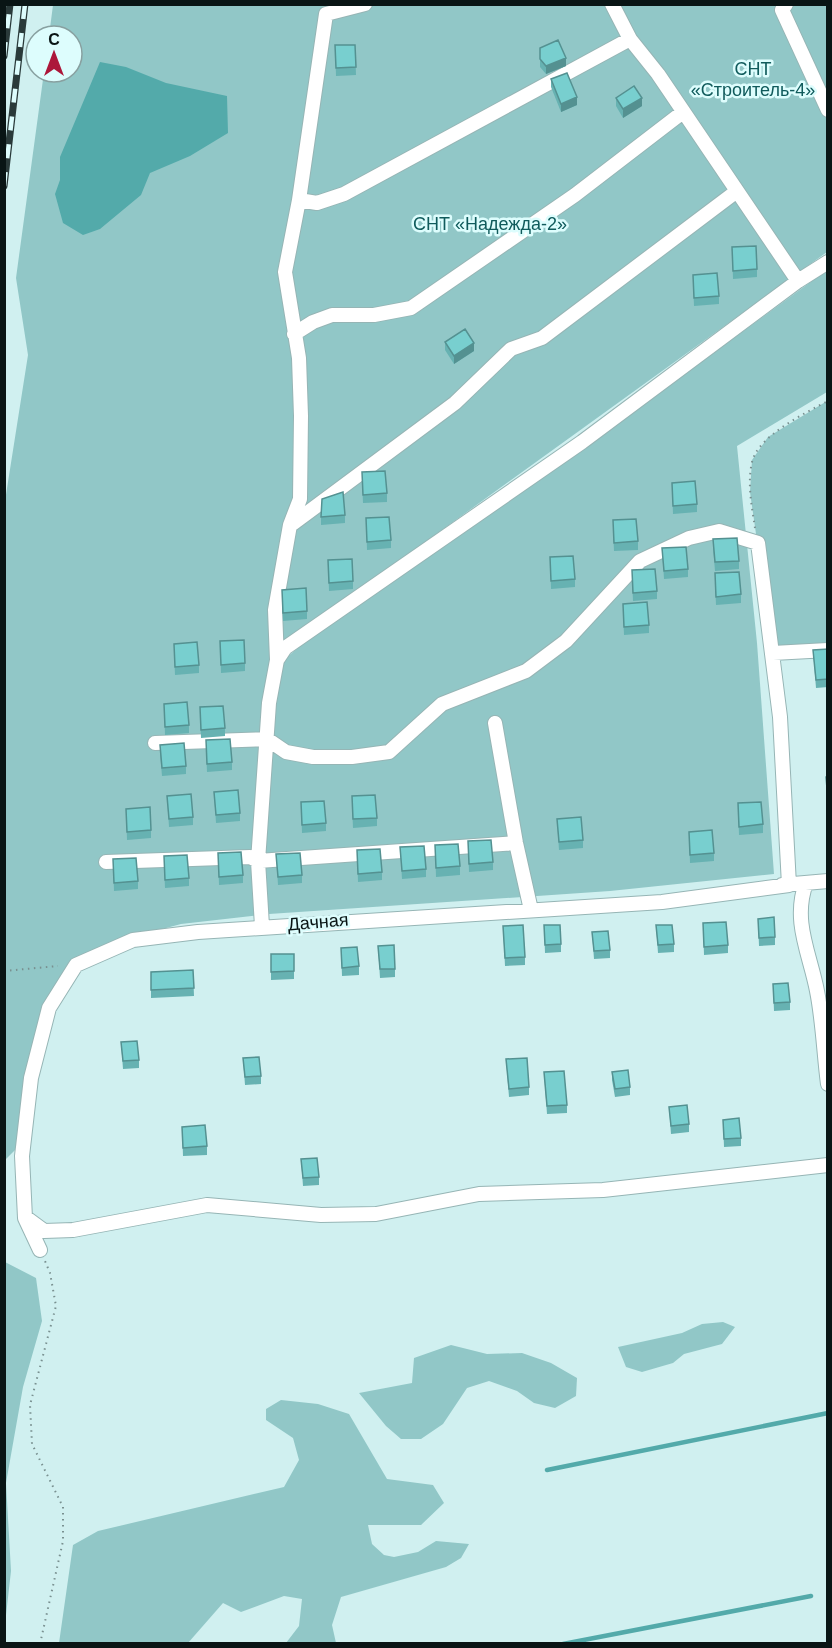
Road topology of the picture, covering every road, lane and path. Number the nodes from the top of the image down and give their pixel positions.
1 (365, 4) edge
2 (612, 4) edge
3 (782, 6) edge
4 (630, 39) junction
5 (828, 110) edge
6 (683, 112) junction
7 (737, 191) junction
8 (299, 200) junction
9 (828, 262) edge
10 (798, 281) junction
11 (294, 334) junction
12 (828, 401) edge
13 (290, 525) junction
14 (758, 543) junction
15 (828, 650) edge
16 (773, 653) junction
17 (277, 660) junction
18 (495, 723) dead end
19 (267, 739) junction
20 (155, 743) dead end
21 (516, 843) junction
22 (258, 861) junction
23 (106, 862) dead end
24 (828, 881) edge
25 (806, 883) junction
26 (531, 910) junction
27 (262, 926) junction
28 (75, 965) junction
29 (4, 971) edge
30 (828, 1083) edge
31 (828, 1165) edge
32 (25, 1218) junction
33 (39, 1251) joint
34 (40, 1644) edge

1 - 8 street
2 - 4 street
3 - 5 street
4 - 6 street
4 - 8 street
6 - 7 street
6 - 11 street
7 - 10 street
7 - 13 street
8 - 11 street
9 - 10 street
10 - 17 street
11 - 13 street
12 - 14 path
13 - 17 street
14 - 16 street
14 - 19 street
15 - 16 street
16 - 26 street
17 - 19 street
18 - 21 street
19 - 20 street
19 - 22 street
21 - 22 street
21 - 26 street
22 - 23 street
22 - 27 street
24 - 25 street, Дачная
25 - 27 street, Дачная
25 - 30 street
26 - 27 street
27 - 28 street
28 - 29 path
28 - 32 street
31 - 32 street
32 - 33 street
33 - 34 path

